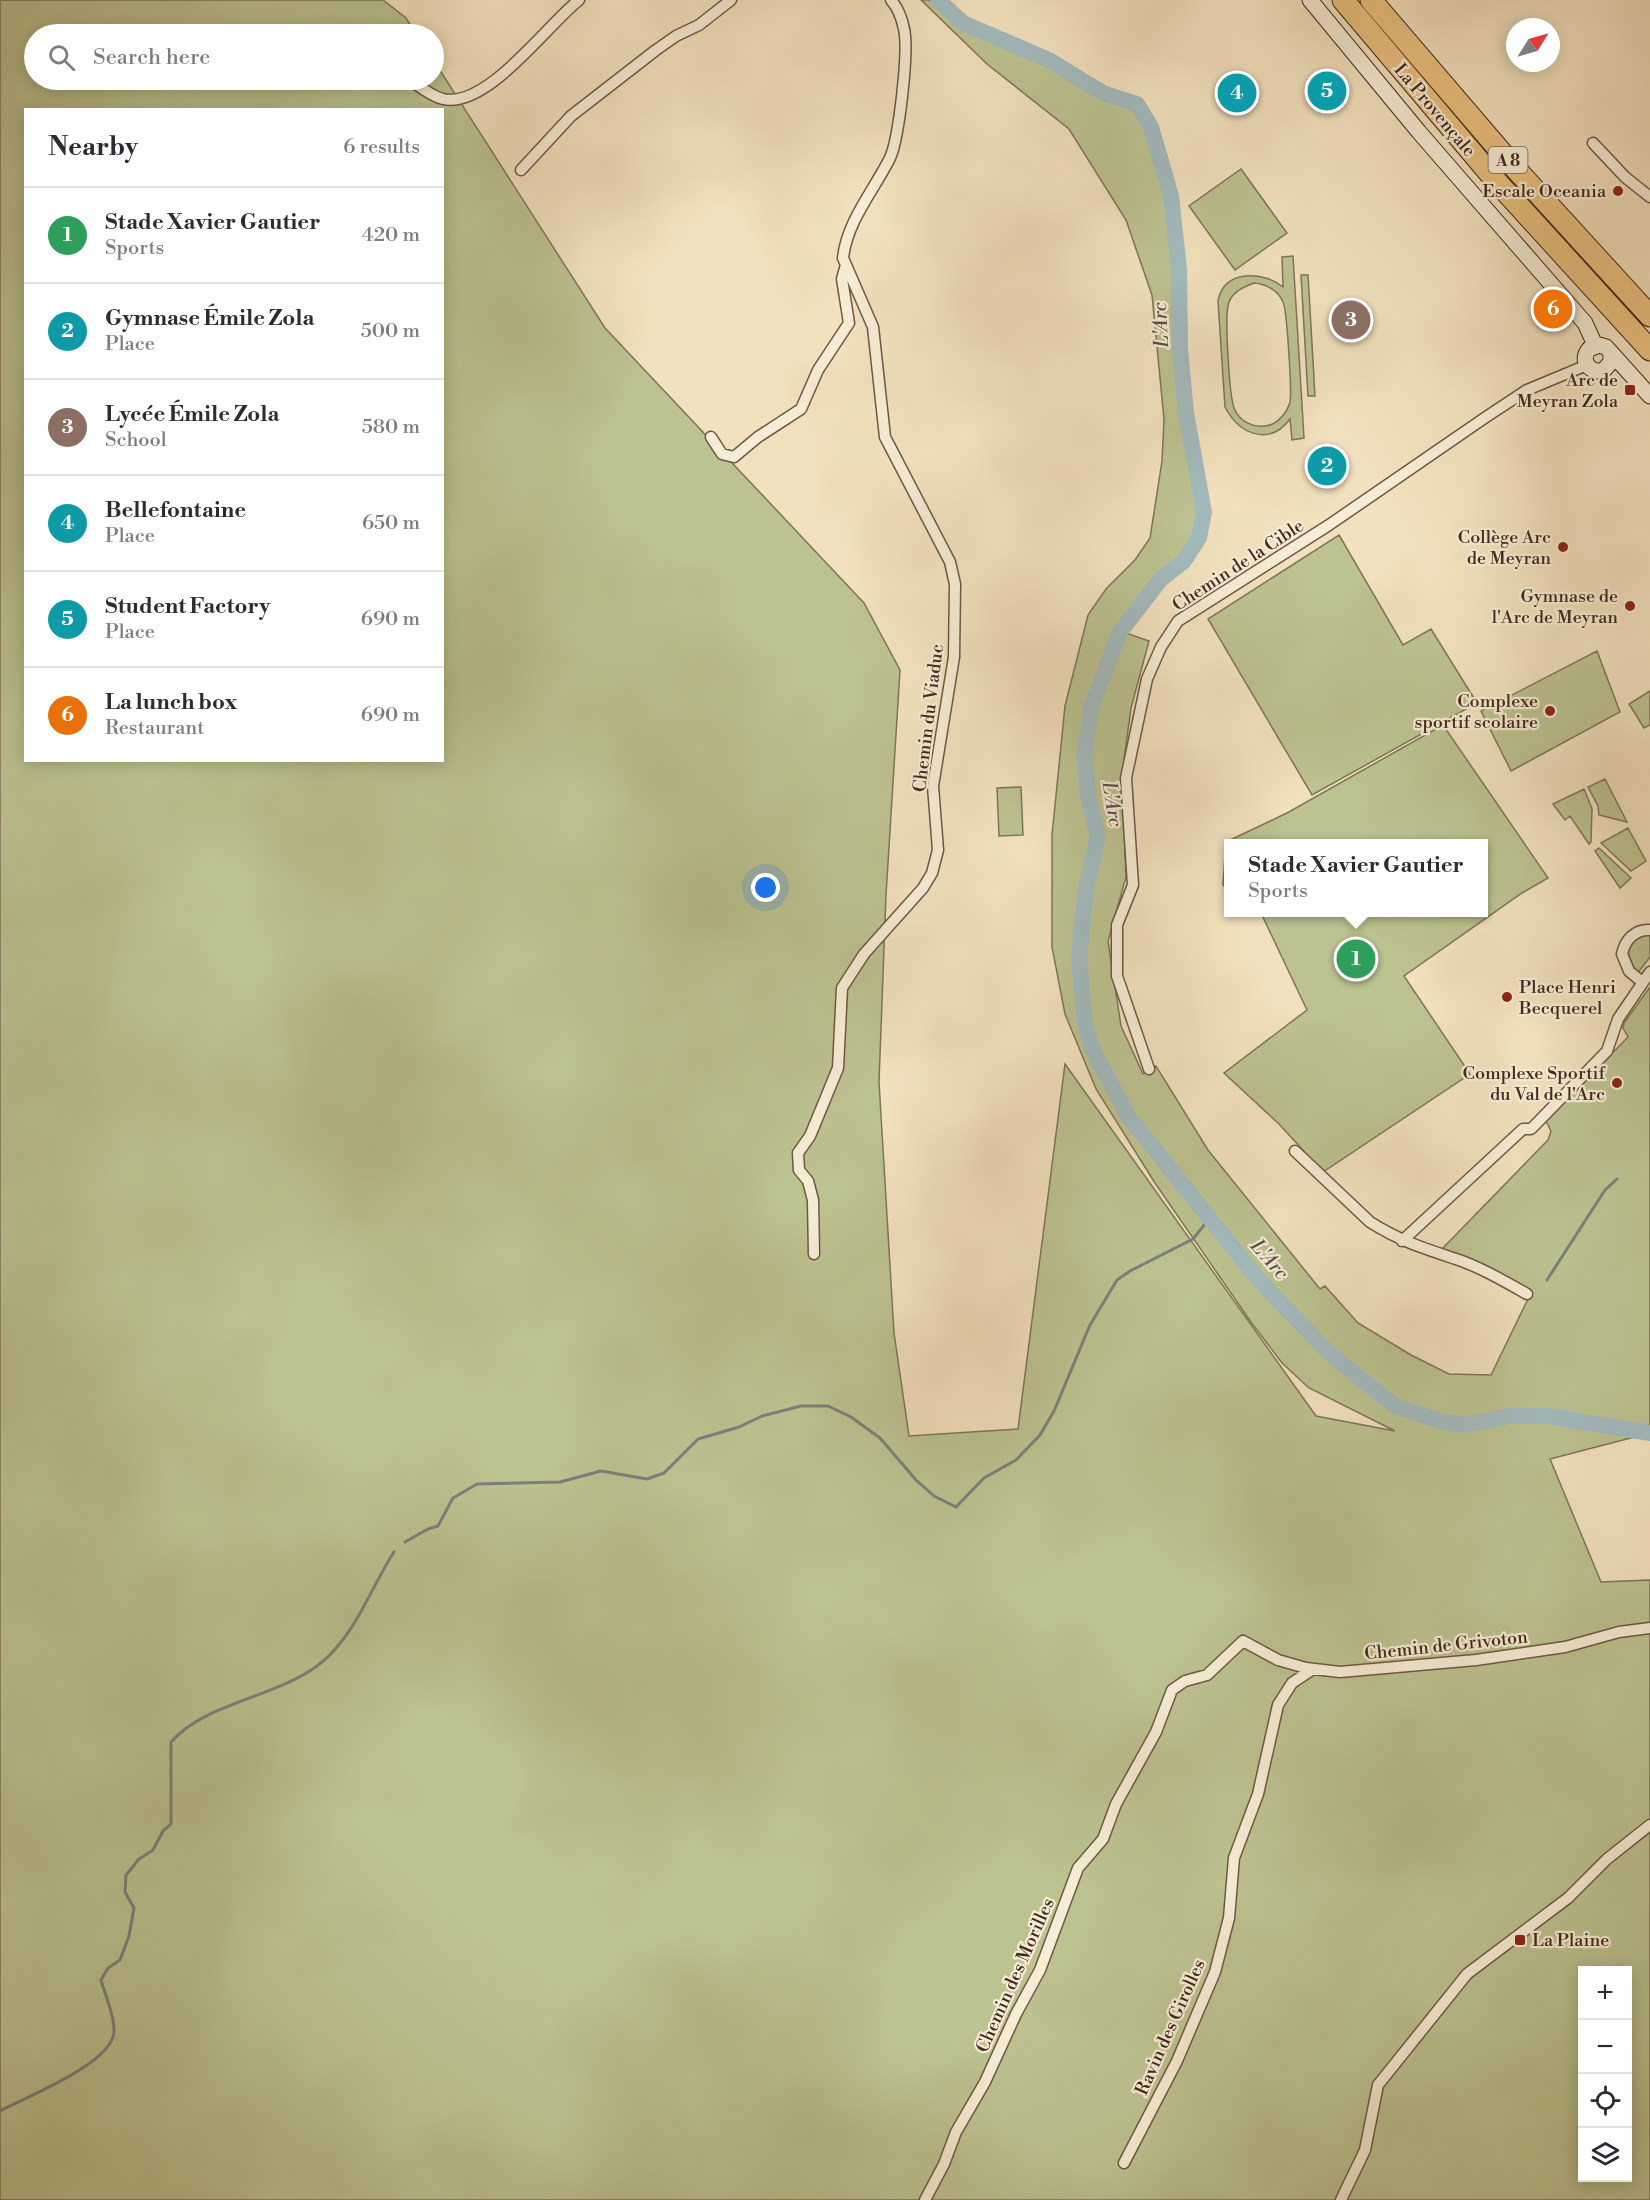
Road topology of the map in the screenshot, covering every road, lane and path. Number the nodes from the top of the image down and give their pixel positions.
1 (579, 0) edge
2 (731, 0) edge
3 (891, 0) edge
4 (1310, 0) edge
5 (1343, 0) edge
6 (1371, 0) edge
7 (424, 90) edge
8 (1593, 143) dead end
9 (521, 170) dead end
10 (1650, 197) edge
11 (845, 268) junction
12 (1650, 316) edge
13 (1595, 345) junction
14 (1650, 350) edge
15 (1611, 353) junction
16 (1587, 365) junction
17 (1607, 369) junction
18 (1634, 379) junction
19 (1650, 396) edge
20 (711, 437) dead end
21 (1650, 930) edge
22 (1650, 972) edge
23 (1642, 982) junction
24 (1149, 1069) dead end
25 (1295, 1151) dead end
26 (1402, 1241) junction
27 (814, 1254) dead end
28 (1527, 1294) dead end
29 (1650, 1628) edge
30 (1249, 1643) joint
31 (1313, 1669) junction
32 (1650, 1825) edge
33 (1124, 2163) dead end
34 (925, 2200) edge
35 (1341, 2200) edge

1 - 7 street
2 - 9 street
3 - 11 street
4 - 13 main road
5 - 14 highway, La Provençale / A 8
6 - 12 highway, La Provençale / A 8
8 - 10 street
11 - 20 street
11 - 27 street, Chemin du Viaduc
13 - 15 main road
13 - 16 main road
15 - 17 main road
15 - 18 main road
16 - 17 main road
16 - 24 street, Chemin de la Cible
17 - 18 main road
18 - 19 main road
21 - 23 street
22 - 23 street
23 - 26 street
25 - 26 street
26 - 28 street
29 - 31 street, Chemin de Grivoton
30 - 31 street, Chemin de Grivoton
30 - 34 street, Chemin des Morilles
31 - 33 street, Ravin des Girolles
32 - 35 street

